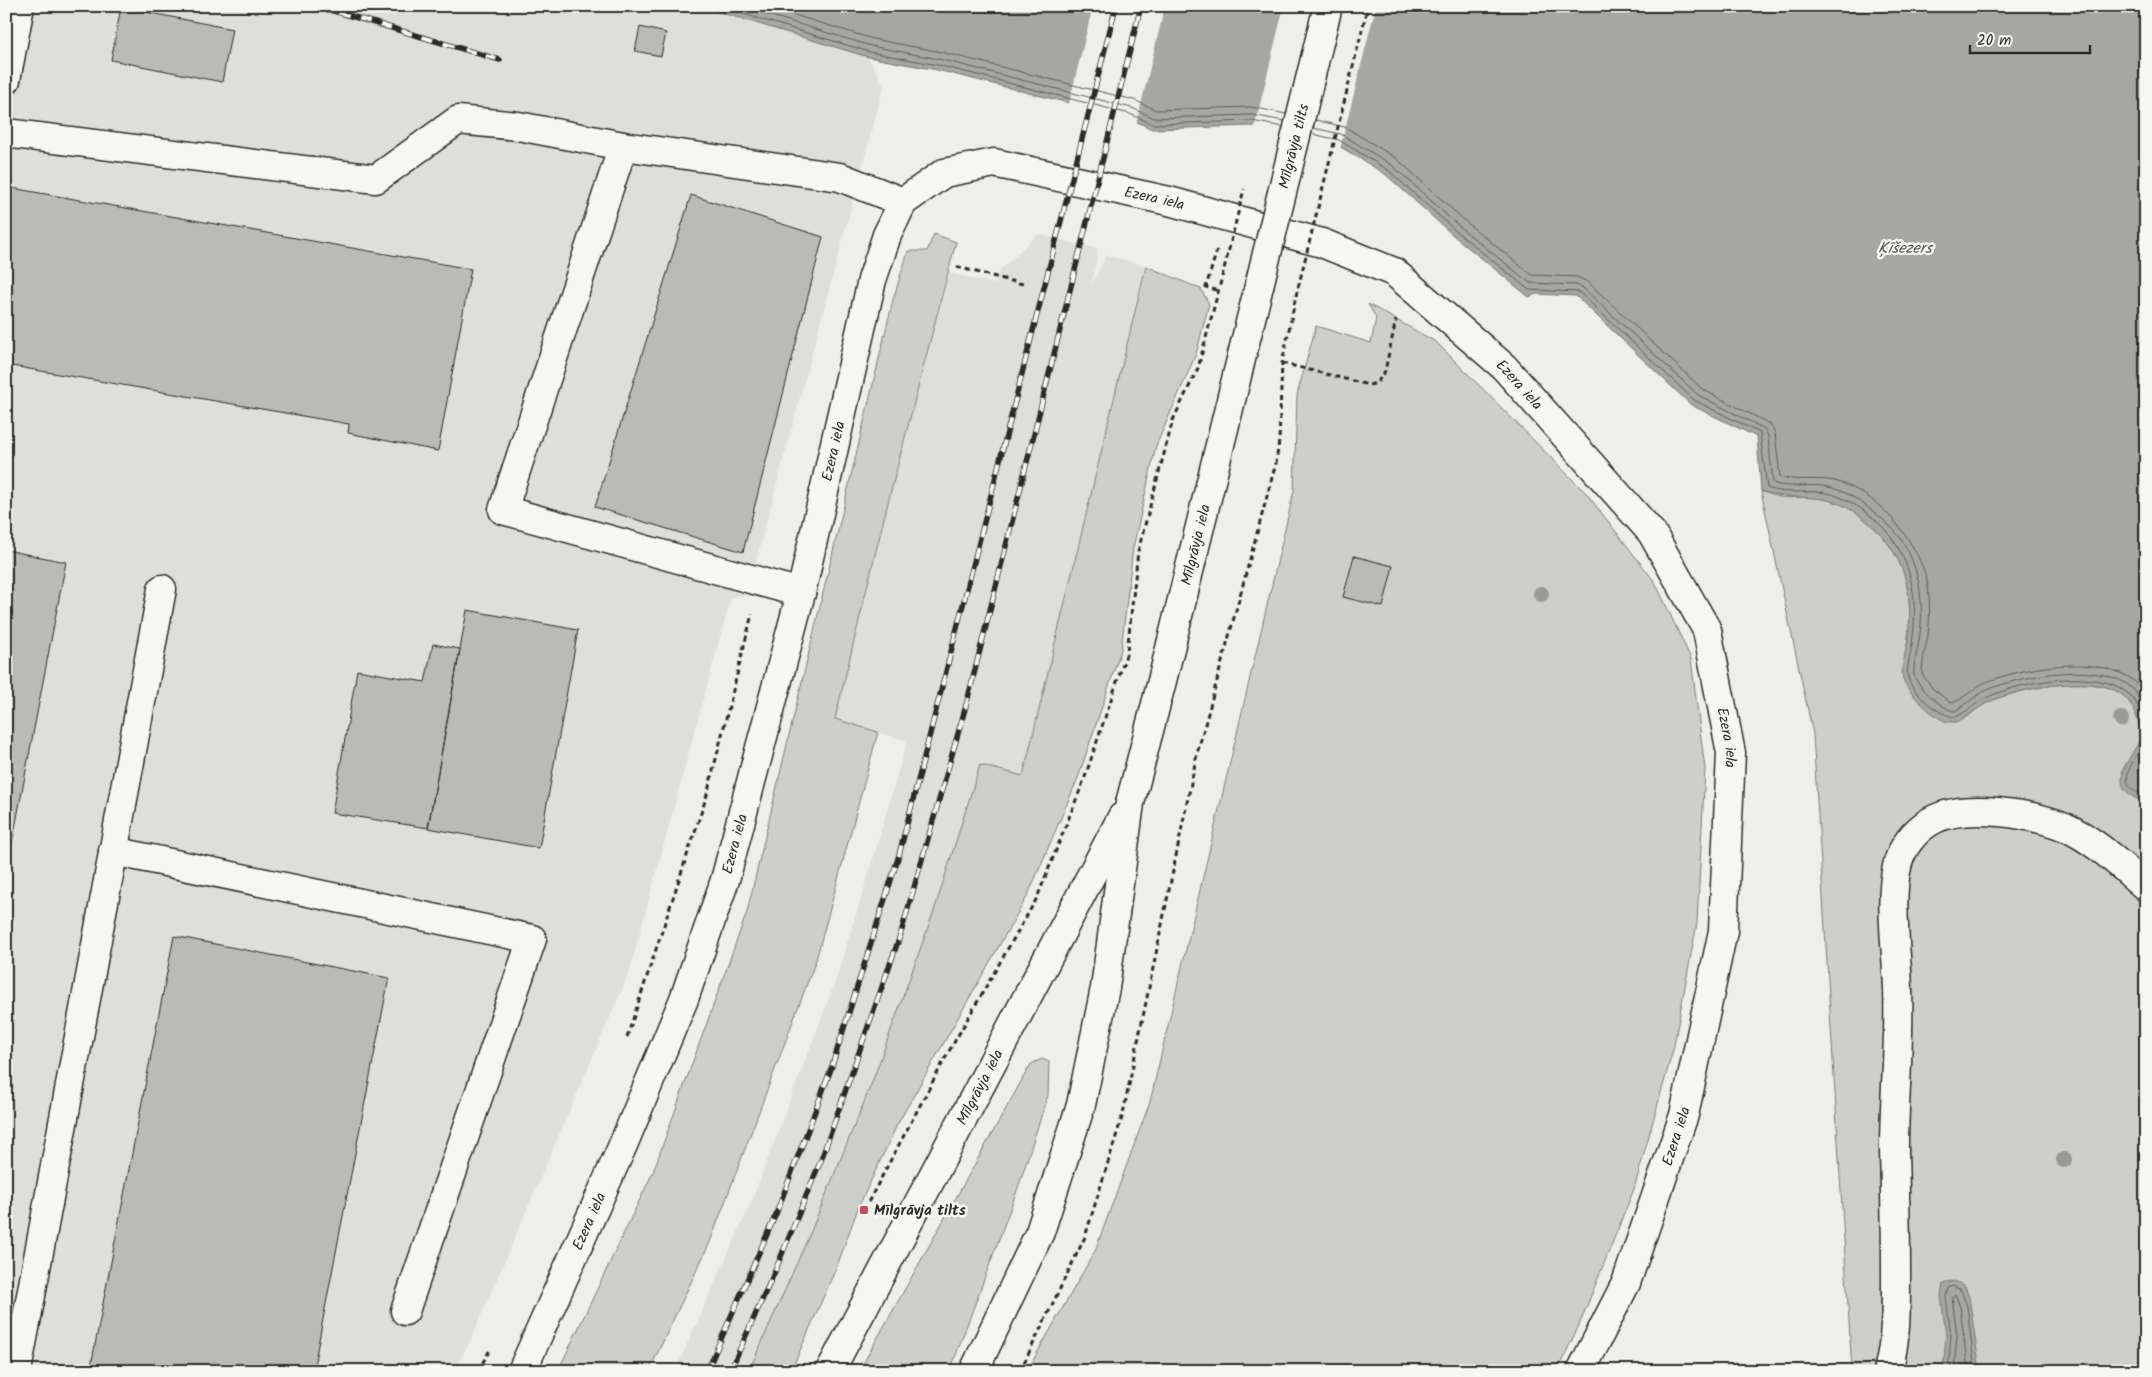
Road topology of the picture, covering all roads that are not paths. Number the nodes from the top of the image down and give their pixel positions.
1 (20, 6) edge
2 (1328, 6) edge
3 (6, 80) edge
4 (6, 133) edge
5 (622, 146) junction
6 (903, 202) junction
7 (1259, 286) joint
8 (162, 589) dead end
9 (800, 593) junction
10 (1130, 803) junction
11 (114, 851) junction
12 (2146, 887) edge
13 (405, 1311) dead end
14 (17, 1371) edge
15 (522, 1371) edge
16 (830, 1371) edge
17 (974, 1371) edge
18 (1581, 1371) edge
19 (1888, 1371) edge

1 - 3 street
2 - 7 street, Mīlgrāvja tilts, bridge
4 - 5 street
5 - 6 street
5 - 9 street
6 - 9 street, Ezera iela
6 - 18 street, Ezera iela
7 - 10 street, Mīlgrāvja iela
8 - 11 street
9 - 15 street, Ezera iela
10 - 16 street, Mīlgrāvja iela
10 - 17 street, Mīlgrāvja iela
11 - 13 street
11 - 14 street
12 - 19 street

